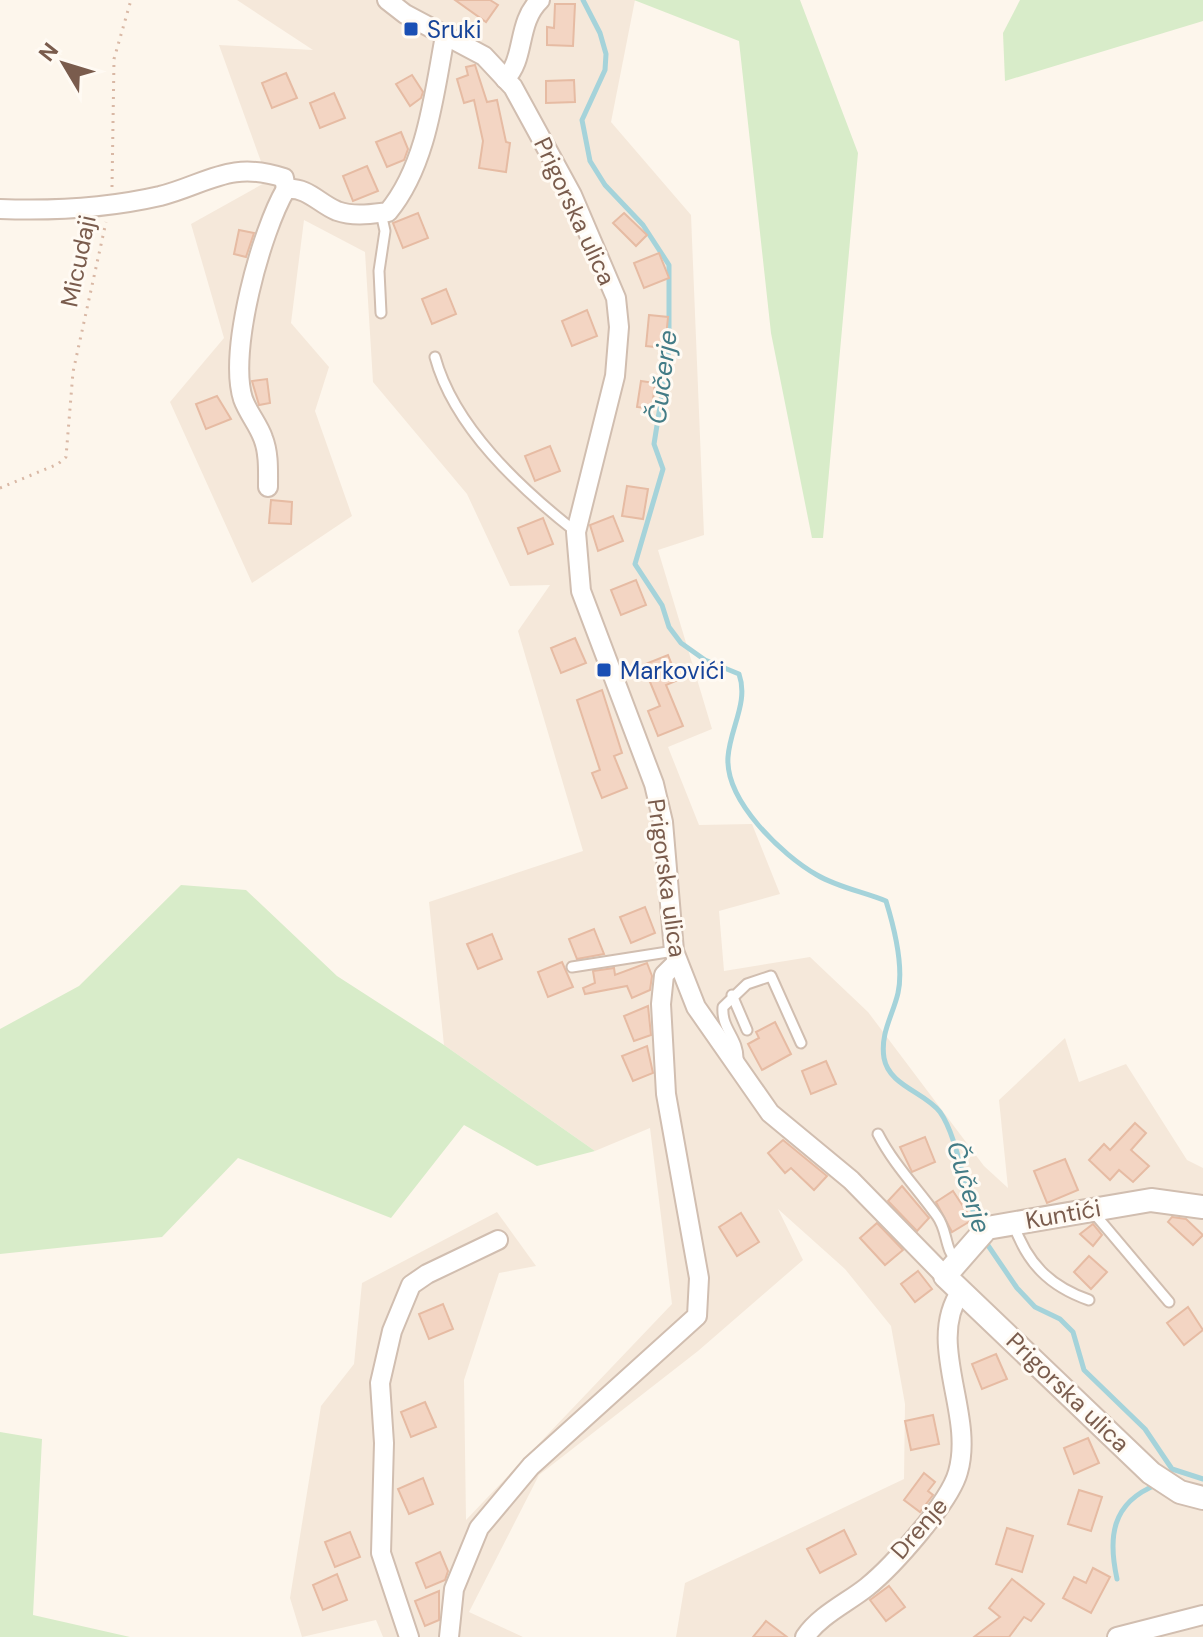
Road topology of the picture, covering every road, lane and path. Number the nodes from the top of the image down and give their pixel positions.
1 (131, 0) edge
2 (387, 0) edge
3 (540, 0) edge
4 (445, 36) junction
5 (505, 79) junction
6 (286, 189) junction
7 (109, 203) junction
8 (0, 209) edge
9 (381, 213) junction
10 (381, 313) dead end
11 (435, 357) dead end
12 (268, 487) dead end
13 (0, 488) edge
14 (576, 532) junction
15 (676, 957) junction
16 (572, 967) dead end
17 (732, 995) junction
18 (747, 1030) dead end
19 (801, 1043) dead end
20 (737, 1068) junction
21 (878, 1134) dead end
22 (1203, 1207) edge
23 (1092, 1209) junction
24 (1013, 1223) junction
25 (498, 1240) dead end
26 (954, 1277) junction
27 (1089, 1300) dead end
28 (1169, 1302) dead end
29 (1203, 1498) edge
30 (1203, 1615) edge
31 (409, 1637) edge
32 (449, 1637) edge
33 (805, 1637) edge
34 (1117, 1637) edge

1 - 7 path, Micudaji
2 - 4 street, Prigorska ulica
3 - 5 street
4 - 5 street, Prigorska ulica
4 - 9 street
5 - 14 street, Prigorska ulica
6 - 7 street
6 - 9 street
6 - 12 street
7 - 8 street
7 - 13 path, Micudaji
9 - 10 lane
11 - 14 lane
14 - 15 street, Prigorska ulica
15 - 16 lane
15 - 20 street, Prigorska ulica
15 - 32 street
17 - 18 lane
17 - 19 lane
17 - 20 lane
20 - 26 street, Prigorska ulica
21 - 26 lane
22 - 23 street, Kuntići
23 - 24 street, Kuntići
23 - 28 lane
24 - 26 street, Kuntići
24 - 27 lane
25 - 31 street
26 - 29 street, Prigorska ulica
26 - 33 street, Drenje
30 - 34 street

